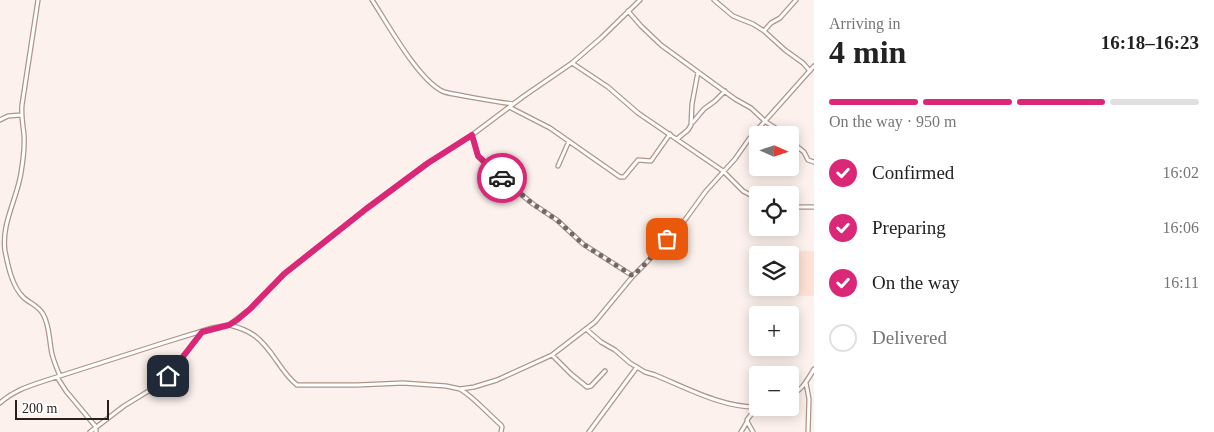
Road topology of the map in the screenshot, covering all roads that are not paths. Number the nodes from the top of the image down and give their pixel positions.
1 (38, 0) edge
2 (372, 0) edge
3 (640, 0) edge
4 (714, 0) edge
5 (796, 0) edge
6 (628, 11) junction
7 (764, 31) junction
8 (572, 63) junction
9 (814, 66) edge
10 (810, 71) junction
11 (698, 72) junction
12 (725, 91) junction
13 (513, 104) junction
14 (509, 107) junction
15 (22, 115) junction
16 (0, 120) edge
17 (766, 122) junction
18 (692, 123) junction
19 (773, 126) edge
20 (670, 134) junction
21 (472, 135) junction
22 (677, 139) junction
23 (569, 141) junction
24 (799, 148) edge
25 (814, 162) edge
26 (558, 166) dead end
27 (723, 171) junction
28 (749, 194) edge
29 (799, 207) edge
30 (814, 207) edge
31 (633, 276) junction
32 (229, 325) junction
33 (586, 330) junction
34 (202, 332) junction
35 (552, 355) junction
36 (637, 368) junction
37 (814, 369) edge
38 (605, 371) dead end
39 (58, 376) junction
40 (806, 383) junction
41 (460, 388) junction
42 (799, 391) edge
43 (0, 403) edge
44 (749, 407) edge
45 (750, 416) edge
46 (748, 422) junction
47 (96, 427) junction
48 (90, 432) edge
49 (96, 432) edge
50 (502, 432) edge
51 (589, 432) edge
52 (741, 432) edge
53 (753, 432) edge
54 (808, 432) edge

1 - 15 street
2 - 13 street
3 - 6 street
4 - 7 street
5 - 7 street
6 - 8 street
6 - 11 street
7 - 10 street
8 - 13 street
8 - 20 street
9 - 10 street
10 - 17 street
11 - 12 street
11 - 18 street
12 - 17 street
12 - 18 street
13 - 14 street
14 - 21 street
14 - 23 street
15 - 16 street
15 - 39 street
17 - 19 street
17 - 27 street
18 - 22 street
20 - 22 street
20 - 23 street
21 - 31 street
21 - 32 street
22 - 27 street
23 - 26 street
24 - 25 street
27 - 28 street
27 - 31 street
29 - 30 street
31 - 33 street
32 - 34 street
32 - 41 street
33 - 35 street
33 - 36 street
34 - 39 street
34 - 47 street
35 - 38 street
35 - 41 street
36 - 44 street
36 - 51 street
37 - 40 street
39 - 43 street
39 - 47 street
40 - 42 street
40 - 54 street
41 - 50 street
45 - 46 street
46 - 52 street
46 - 53 street
47 - 48 street
47 - 49 street

